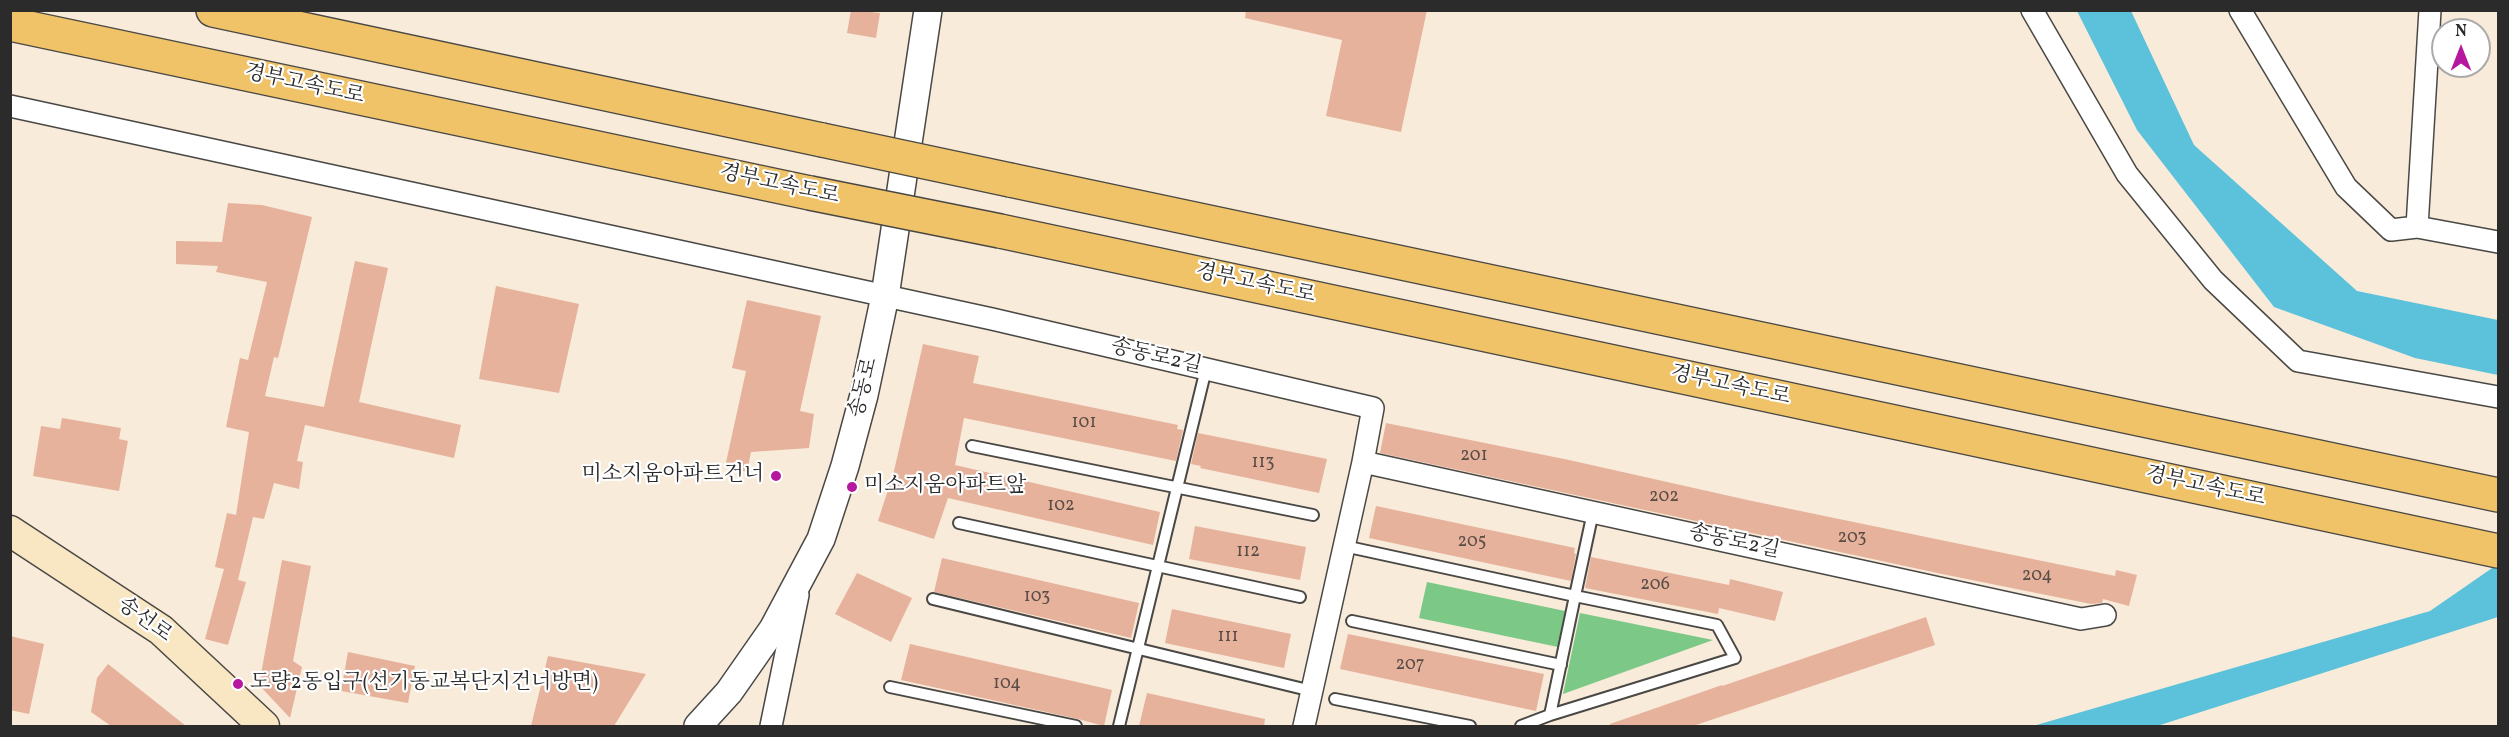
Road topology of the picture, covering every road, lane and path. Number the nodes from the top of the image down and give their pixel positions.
1 (213, 10) edge
2 (928, 10) edge
3 (2032, 10) edge
4 (2241, 10) edge
5 (2430, 10) edge
6 (10, 24) edge
7 (10, 106) edge
8 (2417, 227) junction
9 (2499, 243) edge
10 (885, 296) junction
11 (1206, 369) junction
12 (2499, 397) edge
13 (972, 446) dead end
14 (1363, 462) junction
15 (1178, 487) junction
16 (2499, 495) edge
17 (1593, 512) junction
18 (1312, 515) dead end
19 (959, 523) dead end
20 (10, 531) edge
21 (1344, 546) junction
22 (2499, 551) edge
23 (1159, 564) junction
24 (802, 574) junction
25 (1575, 596) junction
26 (1300, 597) dead end
27 (933, 599) dead end
28 (2105, 615) dead end
29 (1352, 621) dead end
30 (1138, 649) junction
31 (1561, 665) junction
32 (890, 687) dead end
33 (1312, 691) junction
34 (1335, 699) dead end
35 (1550, 715) junction
36 (264, 726) edge
37 (698, 726) edge
38 (771, 726) edge
39 (1076, 726) edge
40 (1119, 726) edge
41 (1304, 726) edge
42 (1470, 726) edge
43 (1521, 726) edge

1 - 16 highway, bridge
2 - 10 street, 송동로
3 - 12 street
4 - 8 street
5 - 8 street
6 - 22 highway, 경부고속도로, bridge
7 - 10 street, 송동로2길
8 - 9 street
10 - 11 street, 송동로2길
10 - 24 street, 송동로
11 - 14 street, 송동로2길
11 - 15 lane
13 - 15 lane
14 - 17 street, 송동로2길
14 - 21 street, 송동로2길
15 - 18 lane
15 - 23 lane
17 - 25 lane
17 - 28 street, 송동로2길
19 - 23 lane
20 - 36 main road, 송선로
21 - 25 lane
21 - 33 street, 송동로2길
23 - 26 lane
23 - 30 lane
24 - 37 street, 송동로
24 - 38 street
25 - 31 lane
25 - 35 lane
27 - 30 lane
29 - 31 lane
30 - 33 lane
30 - 40 lane
31 - 35 lane
32 - 39 lane
33 - 41 street, 송동로2길
34 - 42 lane
35 - 43 lane

